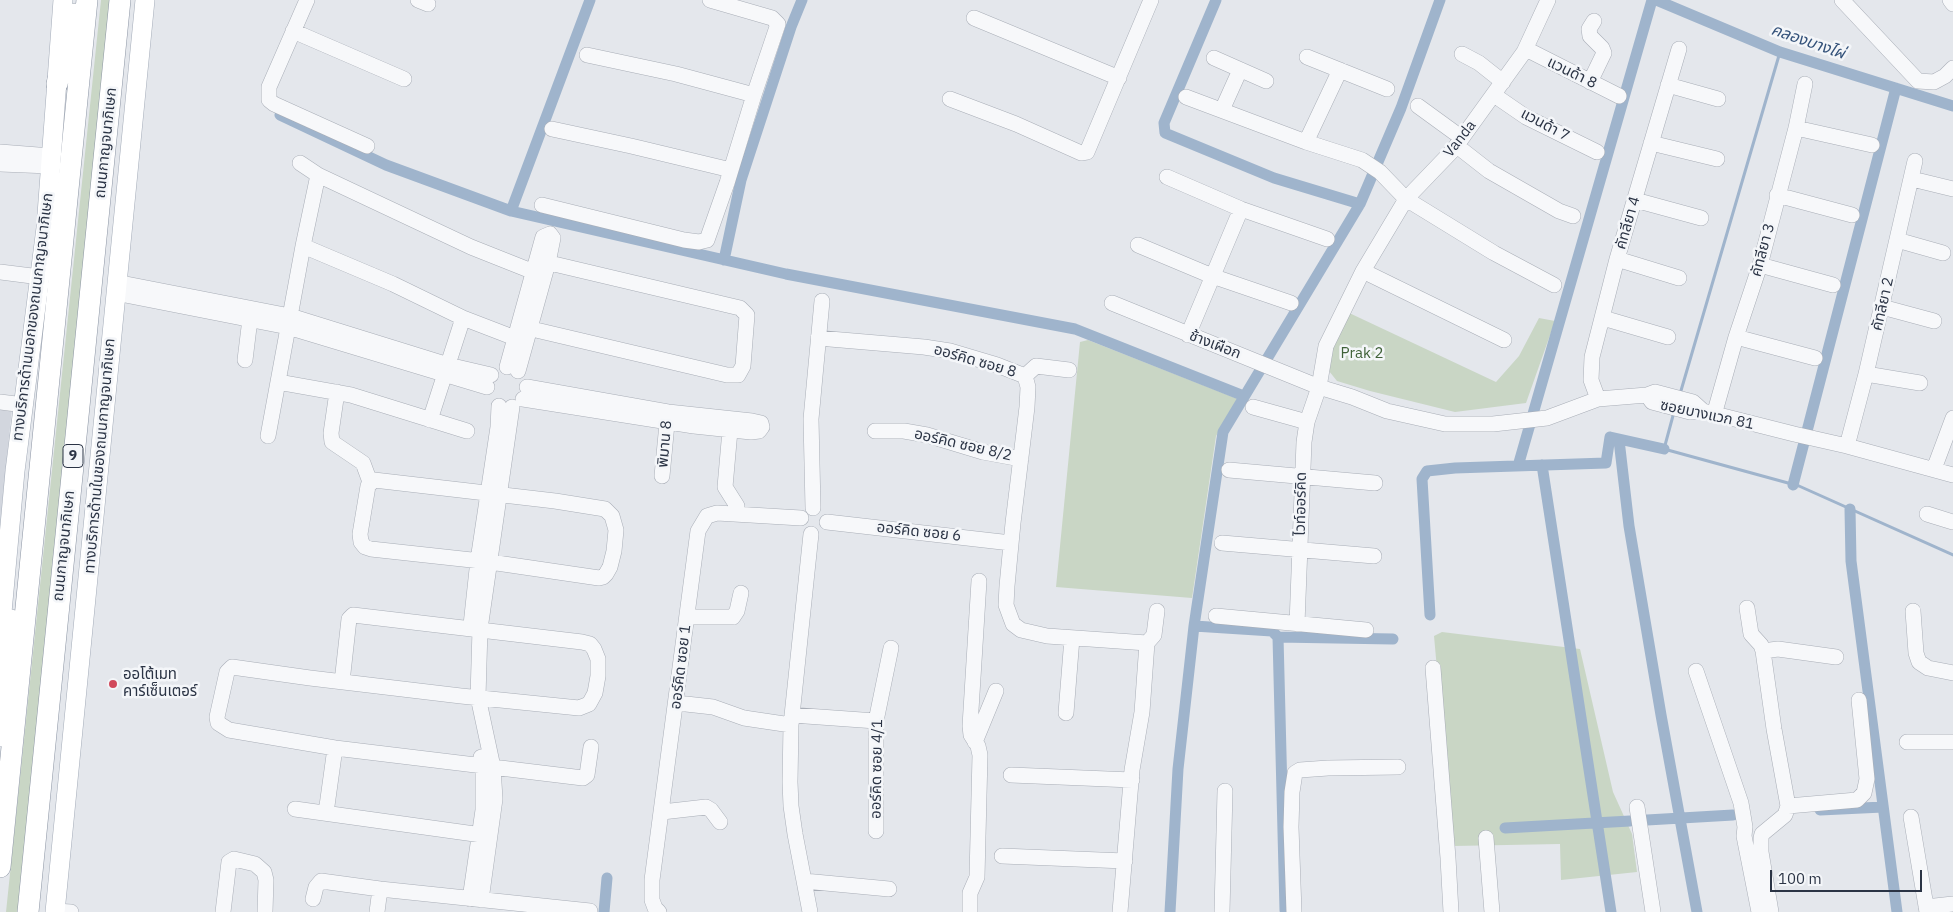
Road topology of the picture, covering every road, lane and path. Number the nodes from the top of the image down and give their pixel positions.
1 (64, 0) edge
2 (78, 0) edge
3 (87, 0) edge
4 (120, 0) edge
5 (144, 0) edge
6 (307, 0) edge
7 (710, 0) edge
8 (1151, 0) edge
9 (1548, 0) edge
10 (1842, 0) edge
11 (1950, 0) edge
12 (1953, 4) edge
13 (974, 18) dead end
14 (1594, 21) dead end
15 (293, 31) junction
16 (1526, 49) junction
17 (1679, 49) dead end
18 (1462, 54) dead end
19 (587, 55) dead end
20 (1307, 57) dead end
21 (1214, 58) dead end
22 (1953, 68) edge
23 (1240, 70) junction
24 (1340, 70) junction
25 (1119, 78) junction
26 (404, 79) dead end
27 (1266, 81) dead end
28 (1503, 82) junction
29 (1590, 82) junction
30 (57, 84) junction
31 (1805, 84) dead end
32 (1668, 85) junction
33 (1387, 88) dead end
34 (754, 95) junction
35 (1494, 95) junction
36 (1186, 96) dead end
37 (1619, 96) dead end
38 (950, 99) dead end
39 (1718, 99) dead end
40 (1418, 106) dead end
41 (1222, 110) junction
42 (1796, 128) junction
43 (552, 130) dead end
44 (1306, 142) junction
45 (1459, 142) junction
46 (1651, 143) junction
47 (1872, 145) dead end
48 (367, 146) dead end
49 (0, 152) edge
50 (1597, 152) dead end
51 (1716, 159) dead end
52 (50, 161) junction
53 (1915, 161) dead end
54 (300, 163) dead end
55 (0, 164) edge
56 (731, 170) junction
57 (318, 175) junction
58 (1167, 177) dead end
59 (1912, 179) junction
60 (1953, 189) edge
61 (1777, 195) junction
62 (1406, 199) junction
63 (1635, 200) junction
64 (542, 205) dead end
65 (1241, 209) junction
66 (1852, 215) dead end
67 (1573, 216) dead end
68 (1701, 218) dead end
69 (1327, 239) dead end
70 (1897, 240) junction
71 (1138, 245) dead end
72 (302, 246) junction
73 (1943, 253) dead end
74 (1618, 259) junction
75 (1760, 265) junction
76 (541, 268) junction
77 (1363, 271) junction
78 (0, 272) edge
79 (1212, 276) junction
80 (40, 277) junction
81 (1679, 278) dead end
82 (1554, 285) dead end
83 (1833, 285) dead end
84 (115, 287) junction
85 (822, 301) dead end
86 (1112, 303) dead end
87 (1291, 303) dead end
88 (1882, 306) junction
89 (463, 318) junction
90 (1603, 318) junction
91 (250, 319) junction
92 (1934, 321) dead end
93 (289, 322) junction
94 (521, 331) junction
95 (1188, 335) junction
96 (1668, 337) dead end
97 (1736, 337) junction
98 (818, 338) junction
99 (1504, 340) dead end
100 (110, 351) junction
101 (1815, 358) dead end
102 (245, 360) dead end
103 (513, 369) junction
104 (446, 370) junction
105 (1069, 370) dead end
106 (1866, 374) junction
107 (1025, 376) junction
108 (28, 379) junction
109 (489, 381) junction
110 (278, 382) junction
111 (1920, 383) dead end
112 (1319, 387) junction
113 (337, 392) junction
114 (1598, 399) junction
115 (515, 400) junction
116 (0, 402) edge
117 (24, 405) junction
118 (1253, 407) dead end
119 (1700, 410) junction
120 (668, 417) junction
121 (1953, 418) edge
122 (430, 420) junction
123 (1307, 422) junction
124 (467, 431) dead end
125 (875, 431) dead end
126 (268, 436) dead end
127 (1847, 446) junction
128 (1021, 459) junction
129 (1934, 469) junction
130 (1229, 470) dead end
131 (1953, 475) edge
132 (662, 476) dead end
133 (1302, 476) junction
134 (370, 482) junction
135 (1375, 483) dead end
136 (494, 494) junction
137 (737, 506) dead end
138 (813, 508) junction
139 (1928, 514) dead end
140 (801, 518) junction
141 (827, 522) junction
142 (1953, 522) edge
143 (811, 534) junction
144 (1011, 542) junction
145 (1222, 543) dead end
146 (1300, 551) junction
147 (1374, 556) dead end
148 (484, 561) junction
149 (979, 581) dead end
150 (741, 593) dead end
151 (1746, 608) dead end
152 (1913, 611) dead end
153 (1157, 612) dead end
154 (1216, 616) dead end
155 (687, 617) junction
156 (1297, 624) junction
157 (476, 629) junction
158 (1366, 630) dead end
159 (0, 634) edge
160 (1072, 638) junction
161 (1147, 643) junction
162 (891, 648) dead end
163 (1763, 650) junction
164 (1836, 657) dead end
165 (1433, 668) dead end
166 (1696, 671) dead end
167 (1953, 673) edge
168 (342, 682) junction
169 (996, 691) dead end
170 (473, 696) junction
171 (1859, 700) dead end
172 (677, 703) junction
173 (1066, 713) dead end
174 (791, 720) junction
175 (876, 721) junction
176 (0, 737) edge
177 (975, 742) junction
178 (1907, 742) dead end
179 (1953, 742) edge
180 (591, 747) dead end
181 (335, 748) junction
182 (488, 766) junction
183 (1398, 767) dead end
184 (1011, 775) dead end
185 (1132, 780) junction
186 (1225, 790) dead end
187 (1788, 806) junction
188 (1636, 807) dead end
189 (296, 809) dead end
190 (662, 812) junction
191 (326, 813) junction
192 (1911, 817) dead end
193 (720, 822) dead end
194 (876, 832) dead end
195 (485, 836) junction
196 (1486, 838) dead end
197 (1754, 852) junction
198 (1002, 856) dead end
199 (1124, 862) junction
200 (0, 868) edge
201 (804, 881) junction
202 (380, 889) junction
203 (889, 890) dead end
204 (314, 898) dead end
205 (476, 900) junction
206 (1953, 904) edge
207 (1927, 910) edge
208 (590, 911) edge
209 (28, 912) edge
210 (56, 912) edge
211 (223, 912) edge
212 (265, 912) edge
213 (377, 912) edge
214 (659, 912) edge
215 (810, 912) edge
216 (970, 912) edge
217 (1120, 912) edge
218 (1222, 912) edge
219 (1294, 912) edge
220 (1451, 912) edge
221 (1492, 912) edge
222 (1652, 912) edge
223 (1759, 912) edge
224 (1771, 912) edge

1 - 30 main road, ทางบริการด้านนอกของถนนกาญจนาภิเษก
2 - 30 highway
3 - 200 highway, ถนนกาญจนาภิเษก / 9
4 - 209 highway, ถนนกาญจนาภิเษก / 9
5 - 84 main road, ทางบริการด้านในของถนนกาญจนาภิเษก
6 - 15 street
7 - 34 street
8 - 25 street
9 - 16 street, Vanda
10 - 22 street
11 - 12 street
13 - 25 street
14 - 29 street
15 - 26 street
15 - 48 street
16 - 28 street, Vanda
16 - 29 street, แวนด้า 8
17 - 32 street, คัทลียา 4
18 - 28 street
19 - 34 street
20 - 24 street
21 - 23 street
23 - 27 street
23 - 41 street
24 - 33 street
24 - 44 street
25 - 38 street
28 - 35 street, Vanda
29 - 37 street, แวนด้า 8
30 - 52 main road, ทางบริการด้านนอกของถนนกาญจนาภิเษก
31 - 42 street, คัทลียา 3
32 - 39 street
32 - 46 street, คัทลียา 4
34 - 56 street
35 - 45 street, Vanda
35 - 50 street, แวนด้า 7
36 - 41 street
40 - 45 street
41 - 44 street
42 - 47 street
42 - 61 street, คัทลียา 3
43 - 56 street
44 - 62 street
45 - 62 street, Vanda
45 - 67 street
46 - 51 street
46 - 63 street, คัทลียา 4
49 - 52 street
52 - 55 street
52 - 80 main road, ทางบริการด้านนอกของถนนกาญจนาภิเษก
53 - 59 street, คัทลียา 2
54 - 57 street
56 - 64 street
57 - 72 street
57 - 76 street
58 - 65 street
59 - 60 street
59 - 70 street, คัทลียา 2
61 - 66 street
61 - 75 street, คัทลียา 3
62 - 77 street, Vanda
62 - 82 street
63 - 68 street
63 - 74 street, คัทลียา 4
65 - 69 street
65 - 79 street
70 - 73 street
70 - 88 street, คัทลียา 2
71 - 79 street
72 - 89 street
72 - 93 street
74 - 81 street
74 - 90 street, คัทลียา 4
75 - 83 street
75 - 97 street, คัทลียา 3
76 - 94 street
76 - 94 street
77 - 99 street
77 - 112 street, Vanda
78 - 80 street
79 - 87 street
79 - 95 street
80 - 108 main road, ทางบริการด้านนอกของถนนกาญจนาภิเษก
84 - 91 street
84 - 93 street
84 - 100 main road, ทางบริการด้านในของถนนกาญจนาภิเษก
85 - 98 street
86 - 95 street, ช้างเผือก
88 - 92 street
88 - 106 street, คัทลียา 2
89 - 94 street
89 - 104 street
90 - 96 street
90 - 114 street, คัทลียา 4
91 - 93 street
91 - 102 street
93 - 104 street
93 - 110 street
94 - 103 street
95 - 112 street, ช้างเผือก
97 - 101 street
97 - 119 street, คัทลียา 3
98 - 107 street, ออร์คิด ซอย 8
98 - 138 street
100 - 210 main road, ทางบริการด้านในของถนนกาญจนาภิเษก
100 - 210 main road
103 - 109 street
103 - 115 street
104 - 109 street
104 - 122 street
105 - 107 street
106 - 111 street
106 - 127 street, คัทลียา 2
107 - 128 street, ออร์คิด ซอย 8
108 - 117 main road, ทางบริการด้านนอกของถนนกาญจนาภิเษก
108 - 176 main road
109 - 115 street
110 - 113 street
110 - 126 street
112 - 114 street, ซอยบางแวก 81
112 - 123 street, ไวท์ออร์คิด
113 - 122 street
113 - 134 street
114 - 119 street, ซอยบางแวก 81
115 - 120 street
115 - 136 street
116 - 117 street
117 - 159 main road, ทางบริการด้านนอกของถนนกาญจนาภิเษก
118 - 123 street
119 - 127 street, ซอยบางแวก 81
120 - 132 street, พิมาน 8
120 - 137 street
121 - 129 street
122 - 124 street
123 - 133 street, ไวท์ออร์คิด
125 - 128 street, ออร์คิด ซอย 8/2
127 - 129 street, ซอยบางแวก 81
128 - 144 street, ออร์คิด ซอย 8
129 - 131 street, ซอยบางแวก 81
130 - 133 street
133 - 135 street
133 - 146 street, ไวท์ออร์คิด
134 - 136 street
134 - 148 street
136 - 148 street
136 - 148 street
138 - 140 street
138 - 141 street
139 - 142 street
140 - 143 street
140 - 155 street, ออร์คิด ซอย 1
141 - 143 street
141 - 144 street, ออร์คิด ซอย 6
143 - 174 street
144 - 160 street, ออร์คิด ซอย 8
145 - 146 street
146 - 147 street
146 - 156 street, ไวท์ออร์คิด
148 - 157 street
149 - 177 street
150 - 155 street
151 - 163 street
152 - 167 street
153 - 161 street
154 - 156 street
155 - 172 street, ออร์คิด ซอย 1
156 - 158 street
157 - 168 street
157 - 170 street
157 - 170 street
160 - 161 street, ออร์คิด ซอย 8
160 - 173 street
161 - 185 street
162 - 175 street, ออร์คิด ซอย 4/1
163 - 164 street
163 - 187 street
165 - 220 street
166 - 197 street
168 - 170 street
168 - 181 street
169 - 177 street
170 - 182 street
171 - 187 street
172 - 174 street
172 - 190 street, ออร์คิด ซอย 1
174 - 175 street
174 - 201 street
175 - 194 street, ออร์คิด ซอย 4/1
177 - 216 street
178 - 179 street
180 - 182 street
181 - 182 street
181 - 191 street
182 - 195 street
183 - 219 street
184 - 185 street
185 - 199 street
186 - 218 street
187 - 197 street
188 - 222 street
189 - 191 street
190 - 193 street
190 - 214 street, ออร์คิด ซอย 1
191 - 195 street
192 - 207 street
195 - 205 street
196 - 221 street
197 - 223 street
197 - 224 street
198 - 199 street
199 - 217 street
201 - 203 street
201 - 215 street
202 - 204 street
202 - 205 street
202 - 213 street
205 - 208 street
206 - 207 street
211 - 212 street

